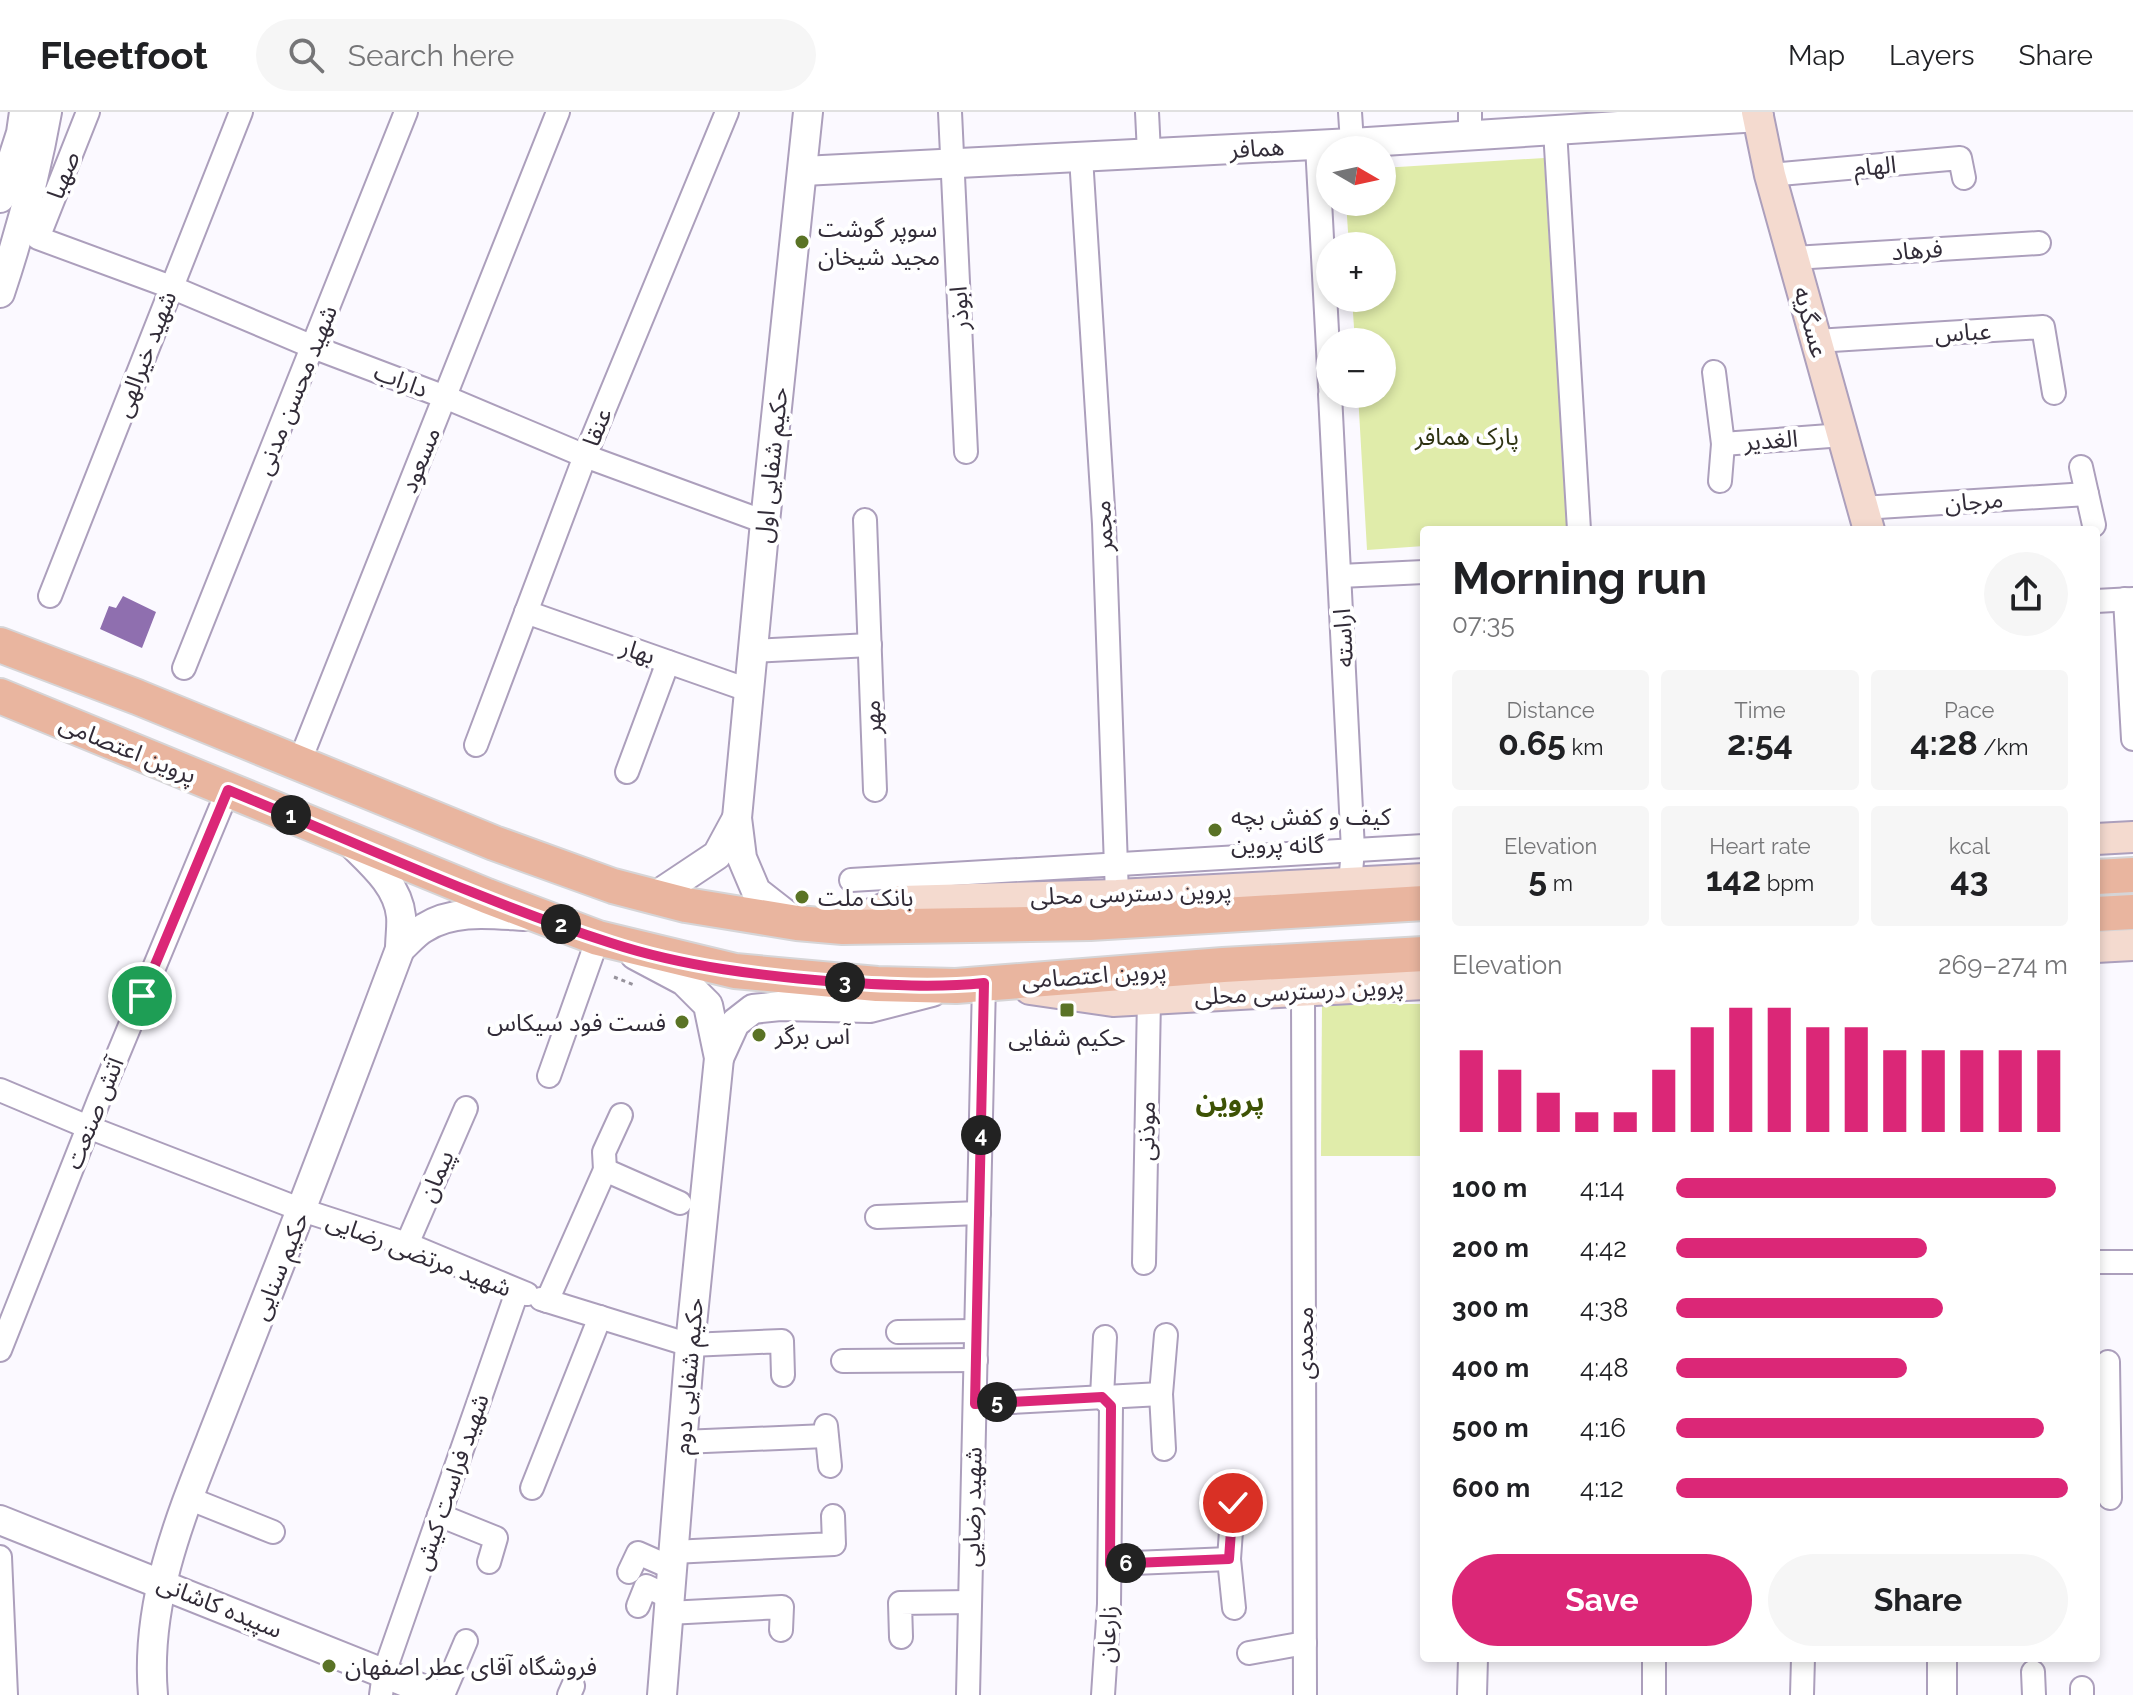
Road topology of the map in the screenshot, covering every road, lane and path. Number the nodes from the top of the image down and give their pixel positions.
1 (24, 112) edge
2 (47, 112) edge
3 (88, 112) edge
4 (241, 112) edge
5 (406, 112) edge
6 (558, 112) edge
7 (727, 112) edge
8 (950, 112) edge
9 (1147, 112) edge
10 (1350, 112) edge
11 (804, 114) edge
12 (1758, 115) edge
13 (1600, 119) edge
14 (1470, 123) edge
15 (1555, 130) junction
16 (1352, 136) edge
17 (1393, 136) edge
18 (1316, 145) edge
19 (1149, 153) junction
20 (1081, 157) junction
21 (952, 163) junction
22 (803, 171) junction
23 (1770, 175) junction
24 (1964, 178) dead end
25 (0, 198) edge
26 (1321, 216) edge
27 (38, 238) joint
28 (2039, 243) dead end
29 (1794, 258) junction
30 (171, 287) junction
31 (0, 293) edge
32 (1327, 328) edge
33 (1816, 341) junction
34 (313, 347) junction
35 (1714, 372) dead end
36 (2054, 393) dead end
37 (445, 397) junction
38 (1331, 408) edge
39 (1843, 435) junction
40 (1723, 444) junction
41 (966, 452) dead end
42 (585, 456) junction
43 (2081, 467) dead end
44 (1720, 481) dead end
45 (2087, 494) junction
46 (1866, 519) edge
47 (865, 520) dead end
48 (765, 522) junction
49 (2094, 525) dead end
50 (1579, 526) edge
51 (1420, 572) edge
52 (1340, 576) junction
53 (50, 596) dead end
54 (2129, 599) edge
55 (2100, 601) edge
56 (526, 612) junction
57 (0, 645) edge
58 (870, 645) junction
59 (753, 651) junction
60 (668, 662) junction
61 (184, 668) dead end
62 (751, 691) junction
63 (0, 696) edge
64 (2133, 739) edge
65 (476, 745) dead end
66 (299, 763) junction
67 (627, 772) dead end
68 (228, 790) junction
69 (875, 790) dead end
70 (737, 818) junction
71 (2133, 837) edge
72 (347, 839) junction
73 (2100, 839) edge
74 (1420, 846) edge
75 (1353, 850) junction
76 (1115, 864) junction
77 (2133, 875) edge
78 (2100, 877) edge
79 (1420, 879) edge
80 (851, 880) dead end
81 (1350, 883) junction
82 (1117, 895) junction
83 (654, 897) junction
84 (1420, 903) edge
85 (2133, 912) edge
86 (2100, 914) edge
87 (543, 917) junction
88 (797, 923) junction
89 (843, 927) junction
90 (2133, 945) edge
91 (2100, 947) edge
92 (400, 949) junction
93 (608, 953) junction
94 (1420, 954) edge
95 (970, 984) junction
96 (1420, 984) edge
97 (634, 985) dead end
98 (1303, 992) junction
99 (1149, 999) junction
100 (719, 1058) junction
101 (549, 1076) dead end
102 (0, 1090) edge
103 (466, 1108) dead end
104 (621, 1115) dead end
105 (88, 1127) junction
106 (605, 1170) junction
107 (680, 1203) dead end
108 (302, 1210) junction
109 (979, 1213) junction
110 (877, 1217) dead end
111 (407, 1244) junction
112 (2100, 1262) edge
113 (2133, 1262) edge
114 (1144, 1263) dead end
115 (533, 1296) junction
116 (600, 1317) junction
117 (976, 1331) junction
118 (898, 1332) dead end
119 (1166, 1335) dead end
120 (1105, 1337) dead end
121 (690, 1345) junction
122 (0, 1350) edge
123 (976, 1360) junction
124 (843, 1361) dead end
125 (2108, 1362) dead end
126 (783, 1375) dead end
127 (1161, 1394) junction
128 (1102, 1397) junction
129 (975, 1404) junction
130 (682, 1442) junction
131 (1164, 1449) dead end
132 (830, 1466) dead end
133 (532, 1488) dead end
134 (2133, 1497) edge
135 (188, 1498) junction
136 (2103, 1498) edge
137 (1233, 1503) dead end
138 (439, 1515) junction
139 (833, 1516) dead end
140 (0, 1520) edge
141 (273, 1532) dead end
142 (0, 1557) edge
143 (1229, 1559) junction
144 (672, 1560) junction
145 (489, 1562) dead end
146 (1110, 1564) junction
147 (629, 1572) dead end
148 (161, 1583) junction
149 (970, 1602) junction
150 (669, 1605) junction
151 (638, 1606) dead end
152 (1234, 1608) dead end
153 (781, 1630) dead end
154 (901, 1637) dead end
155 (466, 1641) dead end
156 (1305, 1643) junction
157 (1249, 1653) dead end
158 (1473, 1662) edge
159 (1654, 1662) edge
160 (1803, 1662) edge
161 (1942, 1662) edge
162 (2033, 1672) dead end
163 (383, 1684) edge
164 (6, 1695) edge
165 (153, 1695) edge
166 (440, 1695) edge
167 (662, 1695) edge
168 (968, 1695) edge
169 (1103, 1695) edge
170 (1305, 1695) edge
171 (1472, 1695) edge
172 (1654, 1695) edge
173 (1802, 1695) edge
174 (1942, 1695) edge
175 (2034, 1695) edge

1 - 25 street
2 - 31 street
3 - 27 street, صهبا
4 - 30 street, شهید خیرالهی
5 - 34 street, شهید محسن مدنی
6 - 37 street, مسعود
7 - 42 street, عنقا
8 - 21 street, ابوذر
9 - 19 street
10 - 16 street
11 - 22 street, حکیم شفایی اول
12 - 13 street, همافر
12 - 23 main road, عسگریه
13 - 15 street, همافر
14 - 15 street, همافر
14 - 17 street, همافر
15 - 50 street
18 - 19 street, همافر
19 - 20 street, همافر
20 - 21 street, همافر
20 - 76 street, مجمر
21 - 22 street, همافر
21 - 41 street, ابوذر
22 - 48 street, حکیم شفایی اول
23 - 24 street, الهام
23 - 29 main road, عسگریه
26 - 32 street
27 - 30 street, داراب
28 - 29 street, فرهاد
29 - 33 main road, عسگریه
30 - 34 street, داراب
30 - 53 street, شهید خیرالهی
33 - 36 street, عباس
33 - 39 main road, عسگریه
34 - 37 street, داراب
34 - 61 street, شهید محسن مدنی
35 - 40 street, الغدیر
37 - 42 street, داراب
37 - 66 street, مسعود
38 - 52 street, اراسته
39 - 40 street, الغدیر
39 - 46 main road, عسگریه
40 - 44 street
42 - 48 street, داراب
42 - 56 street, عنقا
43 - 45 street
45 - 46 street, مرجان
45 - 49 street
47 - 58 street, مهر
48 - 59 street, حکیم شفایی اول
51 - 52 street
52 - 75 street, اراسته
54 - 55 street
54 - 64 street
56 - 60 street, بهار
56 - 65 street, عنقا
57 - 66 main road, پروین اعتصامی
58 - 59 street
58 - 69 street, مهر
59 - 62 street, حکیم شفایی اول
60 - 62 street, بهار
60 - 67 street
62 - 70 street, حکیم شفایی اول
63 - 68 main road, پروین اعتصامی
66 - 83 main road, پروین اعتصامی
68 - 72 main road, پروین اعتصامی
68 - 105 street, آتش صنعت
70 - 83 street
70 - 88 street
71 - 73 main road
72 - 87 main road, پروین اعتصامی
72 - 92 street
74 - 75 street
75 - 76 street
75 - 81 street, اراسته
76 - 80 street
76 - 82 street, مجمر
77 - 78 main road
79 - 81 main road, پروین دسترسی محلی
81 - 82 main road, پروین دسترسی محلی
82 - 89 main road, پروین دسترسی محلی
83 - 88 main road, پروین اعتصامی
84 - 89 main road, پروین اعتصامی
85 - 86 main road
87 - 92 street
87 - 93 main road, پروین اعتصامی
88 - 89 main road, پروین اعتصامی
90 - 91 main road
92 - 108 street, حکیم سنایی
93 - 95 main road, پروین اعتصامی
93 - 97 path
93 - 100 street
93 - 101 street
94 - 95 main road, پروین اعتصامی
95 - 99 main road, پروین درسترسی محلی
95 - 100 street
95 - 109 street, شهید رضایی
96 - 98 main road, پروین درسترسی محلی
98 - 99 main road, پروین درسترسی محلی
98 - 156 street, محمدی
99 - 114 street, موذنی
100 - 121 street, حکیم شفایی دوم
102 - 105 street, شهید مرتضی رضایی
103 - 111 street, پیمان
104 - 106 street, شهید فراست کیش
105 - 108 street, شهید مرتضی رضایی
105 - 122 street, آتش صنعت
106 - 107 street
106 - 115 street, شهید فراست کیش
108 - 111 street, شهید مرتضی رضایی
108 - 135 street, حکیم سنایی
109 - 110 street
109 - 117 street, شهید رضایی
111 - 115 street, شهید مرتضی رضایی
112 - 113 street
115 - 116 street, شهید مرتضی رضایی
115 - 138 street, شهید فراست کیش
116 - 121 street, شهید مرتضی رضایی
116 - 133 street
117 - 118 street
117 - 123 street, شهید رضایی
119 - 127 street
120 - 128 street, زارعان
121 - 126 street, شهید مرتضی رضایی
121 - 130 street, حکیم شفایی دوم
123 - 124 street
123 - 129 street, شهید رضایی
125 - 136 street
127 - 128 street
127 - 131 street
128 - 129 street
128 - 146 street, زارعان
129 - 149 street, شهید رضایی
130 - 132 street
130 - 144 street, حکیم شفایی دوم
134 - 136 street
135 - 141 street
135 - 148 street, حکیم سنایی
137 - 143 street
138 - 145 street
138 - 163 street, شهید فراست کیش
139 - 144 street
140 - 148 street, سپیده کاشانی
142 - 164 street
143 - 146 street
143 - 152 street
144 - 147 street
144 - 150 street, حکیم شفایی دوم
146 - 169 street, زارعان
148 - 163 street, سپیده کاشانی
148 - 165 street, حکیم سنایی
149 - 154 street
149 - 168 street, شهید رضایی
150 - 151 street
150 - 153 street
150 - 167 street, حکیم شفایی دوم
155 - 166 street
156 - 157 street
156 - 170 street, محمدی
158 - 171 street
159 - 172 street
160 - 173 street
161 - 174 street
162 - 175 street
163 - 166 street, سپیده کاشانی

